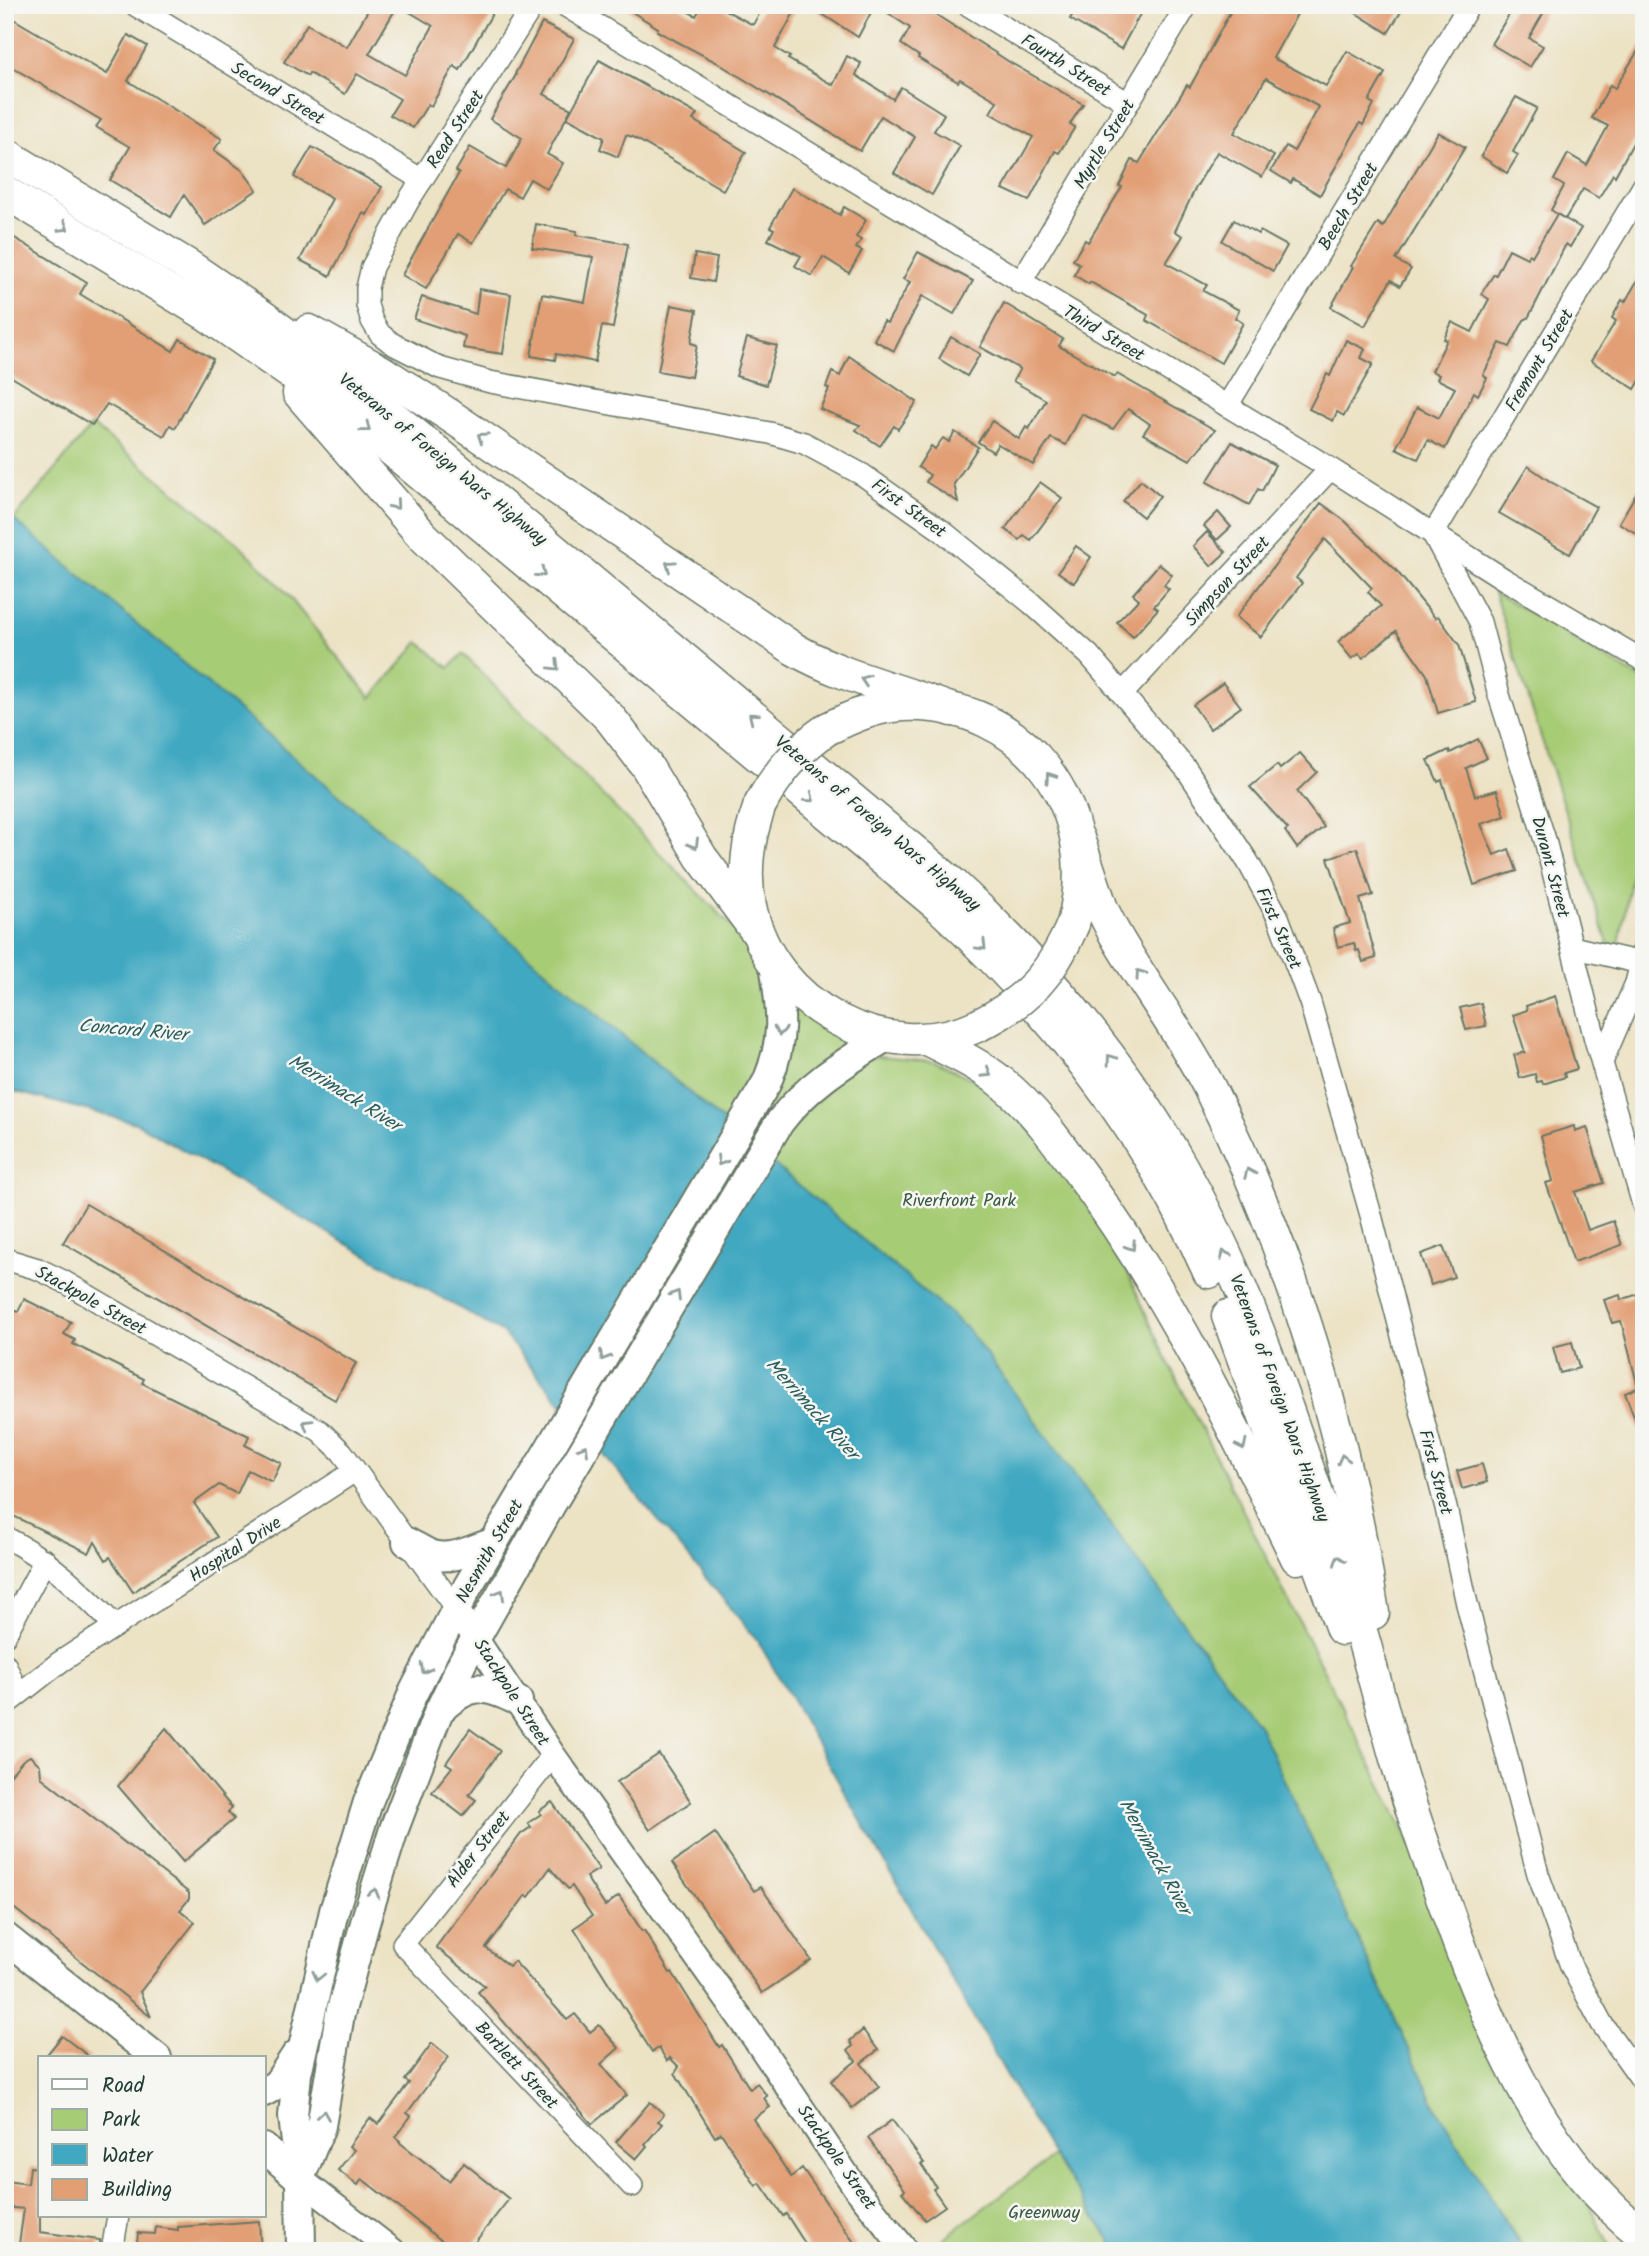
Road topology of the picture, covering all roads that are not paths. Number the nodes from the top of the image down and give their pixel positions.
1 (135, 5) edge
2 (533, 5) edge
3 (564, 5) edge
4 (968, 5) edge
5 (1187, 5) edge
6 (1469, 5) edge
7 (1128, 103) junction
8 (5, 154) edge
9 (422, 180) junction
10 (1644, 185) edge
11 (5, 191) edge
12 (379, 254) joint
13 (190, 267) junction
14 (1020, 283) junction
15 (251, 344) junction
16 (1227, 406) junction
17 (1330, 468) junction
18 (1433, 534) junction
19 (1644, 661) edge
20 (1123, 693) junction
21 (952, 710) junction
22 (1078, 838) junction
23 (757, 932) junction
24 (1572, 947) junction
25 (1643, 958) edge
26 (774, 963) junction
27 (886, 1037) junction
28 (927, 1039) junction
29 (1602, 1062) junction
30 (1644, 1208) edge
31 (5, 1259) edge
32 (355, 1471) junction
33 (5, 1537) edge
34 (407, 1542) junction
35 (494, 1542) junction
36 (45, 1560) junction
37 (456, 1609) junction
38 (116, 1626) junction
39 (5, 1635) edge
40 (476, 1638) junction
41 (5, 1664) edge
42 (12, 1700) edge
43 (518, 1701) junction
44 (439, 1711) junction
45 (553, 1755) junction
46 (1399, 1767) junction
47 (5, 1937) edge
48 (403, 1944) joint
49 (303, 2044) junction
50 (148, 2054) edge
51 (1644, 2083) edge
52 (266, 2091) edge
53 (266, 2150) edge
54 (300, 2179) junction
55 (632, 2186) dead end
56 (118, 2218) edge
57 (1644, 2236) edge
58 (112, 2251) edge
59 (300, 2251) edge
60 (393, 2251) edge
61 (906, 2251) edge

1 - 9 street, Second Street
2 - 9 street, Read Street
3 - 14 street, Third Street
4 - 7 street, Fourth Street
5 - 7 street, Myrtle Street
6 - 16 street, Beech Street
7 - 14 street, Myrtle Street
8 - 13 main road, Veterans of Foreign Wars Highway
9 - 12 street, Read Street
10 - 18 street, Fremont Street
11 -> 15 main road, Veterans of Foreign Wars Highway
12 - 20 street, First Street
21 -> 13 main road
46 -> 13 main road, Veterans of Foreign Wars Highway
14 - 16 street, Third Street
15 -> 23 main road
15 -> 46 main road, Veterans of Foreign Wars Highway
16 - 17 street, Third Street
17 - 18 street, Third Street
17 - 20 street, Simpson Street
18 - 19 street, Third Street
18 - 24 street, Durant Street
20 - 51 street, First Street
22 -> 21 main road
21 - 23 main road, bridge
22 - 28 main road, bridge
46 -> 22 main road
23 - 26 main road
24 - 25 street
24 - 29 street, Durant Street
25 - 29 street
26 - 27 main road
26 -> 35 main road, Nesmith Street
27 - 28 main road
40 -> 27 main road, Nesmith Street
28 -> 46 main road
29 - 30 street, Durant Street
32 -> 31 street, Stackpole Street
32 - 34 street, Stackpole Street
32 - 38 street, Hospital Drive
33 - 36 street
34 - 35 main road
34 - 37 street, Stackpole Street
35 - 37 main road, Nesmith Street
36 - 38 street
36 - 39 street
37 - 40 street, Stackpole Street
37 -> 49 main road, Nesmith Street
38 - 42 street, Hospital Drive
40 - 43 street, Stackpole Street
40 - 44 main road, Nesmith Street
41 - 42 street
43 - 44 main road
43 - 45 street, Stackpole Street
54 -> 44 main road, Nesmith Street
45 - 48 street, Alder Street
45 - 61 street, Stackpole Street
46 - 57 main road, Veterans of Foreign Wars Highway
47 - 50 main road
48 - 55 street, Bartlett Street
49 - 52 main road
49 - 54 main road, Nesmith Street
53 - 54 main road
54 - 59 main road, Nesmith Street
54 - 60 street
56 - 58 street

